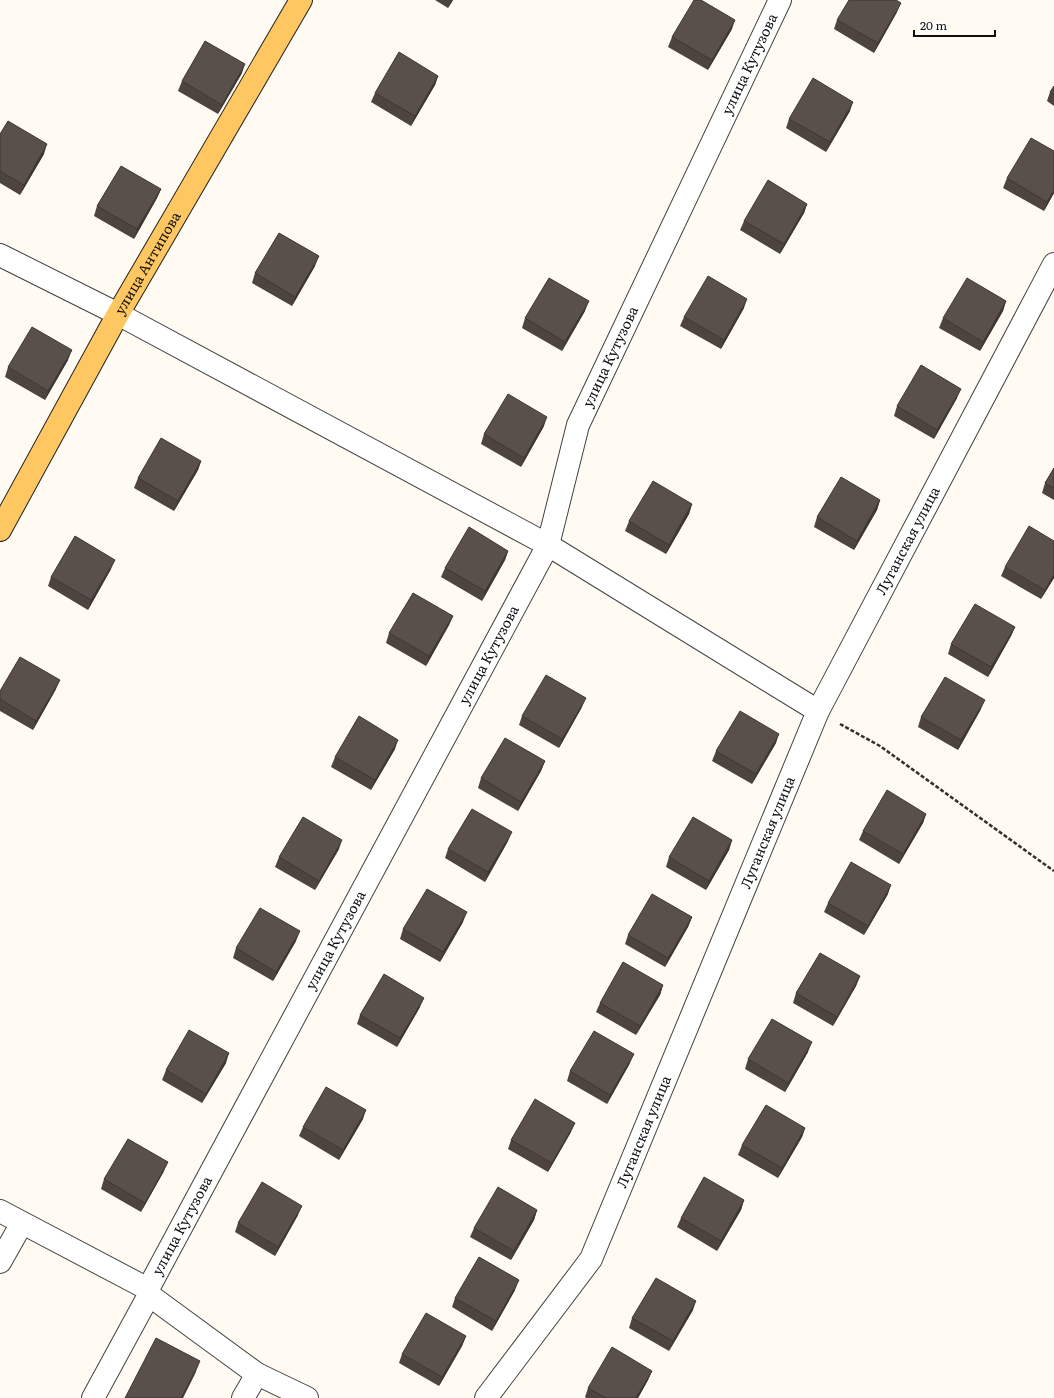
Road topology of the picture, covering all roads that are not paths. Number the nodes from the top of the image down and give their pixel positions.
1 (301, 0) edge
2 (780, 0) edge
3 (0, 255) edge
4 (1054, 264) edge
5 (118, 314) junction
6 (0, 530) edge
7 (548, 545) junction
8 (818, 712) junction
9 (0, 1211) edge
10 (22, 1222) junction
11 (0, 1262) edge
12 (148, 1292) junction
13 (258, 1374) junction
14 (93, 1398) edge
15 (243, 1398) edge
16 (307, 1398) edge
17 (486, 1398) edge

1 - 5 main road, улица Антипова
2 - 7 street, улица Кутузова
3 - 5 street
4 - 8 street, Луганская улица
5 - 6 main road, улица Антипова
5 - 7 street
7 - 8 street
7 - 12 street, улица Кутузова
8 - 17 street, Луганская улица
9 - 10 street
10 - 11 street
10 - 12 street
12 - 13 street
12 - 14 street, улица Кутузова
13 - 15 street
13 - 16 street

